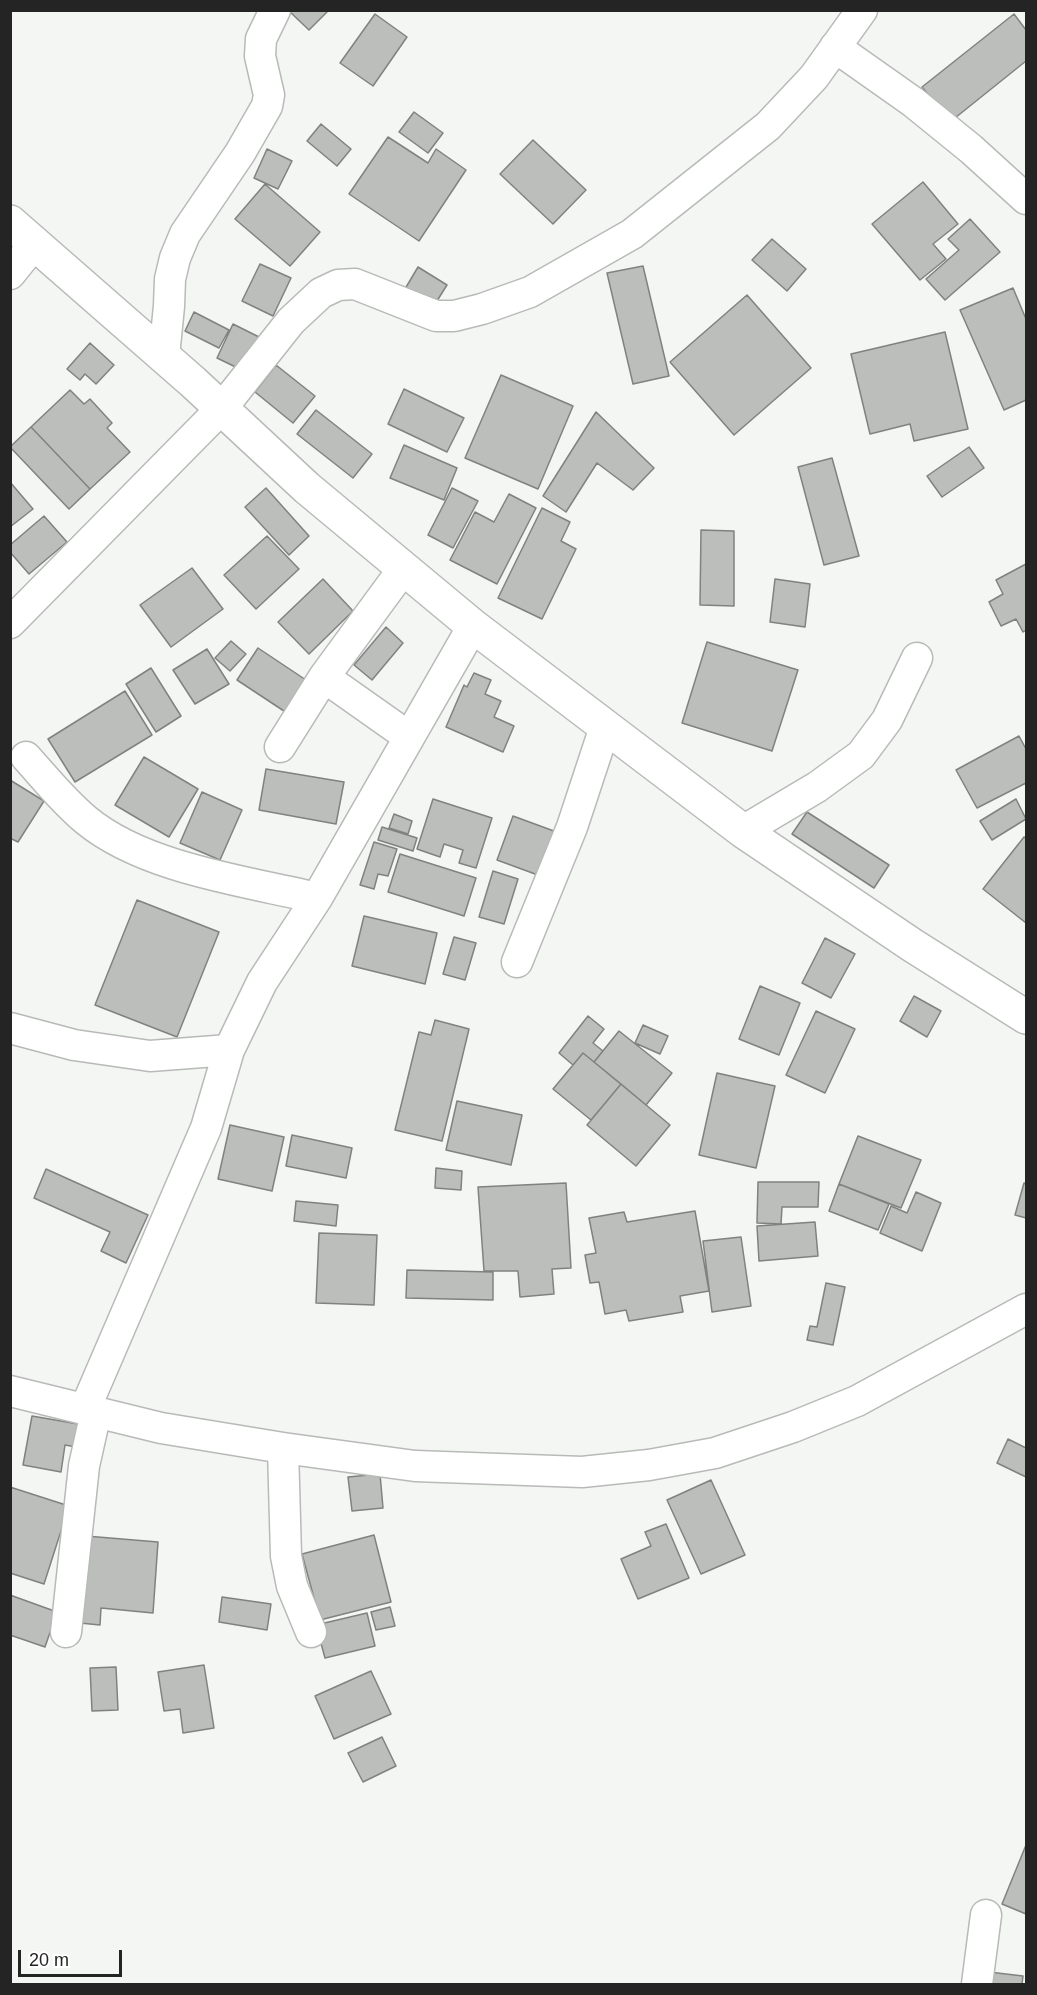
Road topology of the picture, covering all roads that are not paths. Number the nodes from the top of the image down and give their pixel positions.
1 (275, 10) edge
2 (862, 10) edge
3 (835, 47) junction
4 (1026, 199) edge
5 (10, 222) edge
6 (35, 243) junction
7 (10, 274) edge
8 (164, 356) junction
9 (222, 408) junction
10 (404, 568) junction
11 (10, 623) edge
12 (473, 626) junction
13 (917, 658) dead end
14 (324, 677) junction
15 (605, 728) junction
16 (409, 737) junction
17 (280, 747) dead end
18 (26, 757) dead end
19 (744, 831) junction
20 (317, 898) junction
21 (517, 962) dead end
22 (1026, 1017) edge
23 (10, 1028) edge
24 (229, 1050) junction
25 (1026, 1309) edge
26 (10, 1391) edge
27 (90, 1411) junction
28 (283, 1448) junction
29 (66, 1632) dead end
30 (310, 1632) dead end
31 (986, 1915) dead end
32 (977, 1984) edge

1 - 8 street
2 - 3 street
3 - 4 street
3 - 9 street
5 - 6 main road
6 - 7 street
6 - 8 main road
8 - 9 main road
9 - 10 main road
9 - 11 street
10 - 12 main road
10 - 14 street
12 - 15 main road
12 - 16 street
13 - 19 street
14 - 16 street
14 - 17 street
15 - 19 main road
15 - 21 street
16 - 20 street
18 - 20 street
19 - 22 main road
20 - 24 street
23 - 24 street
24 - 27 street
25 - 28 street
26 - 27 street
27 - 28 street
27 - 29 street
28 - 30 street
31 - 32 street

